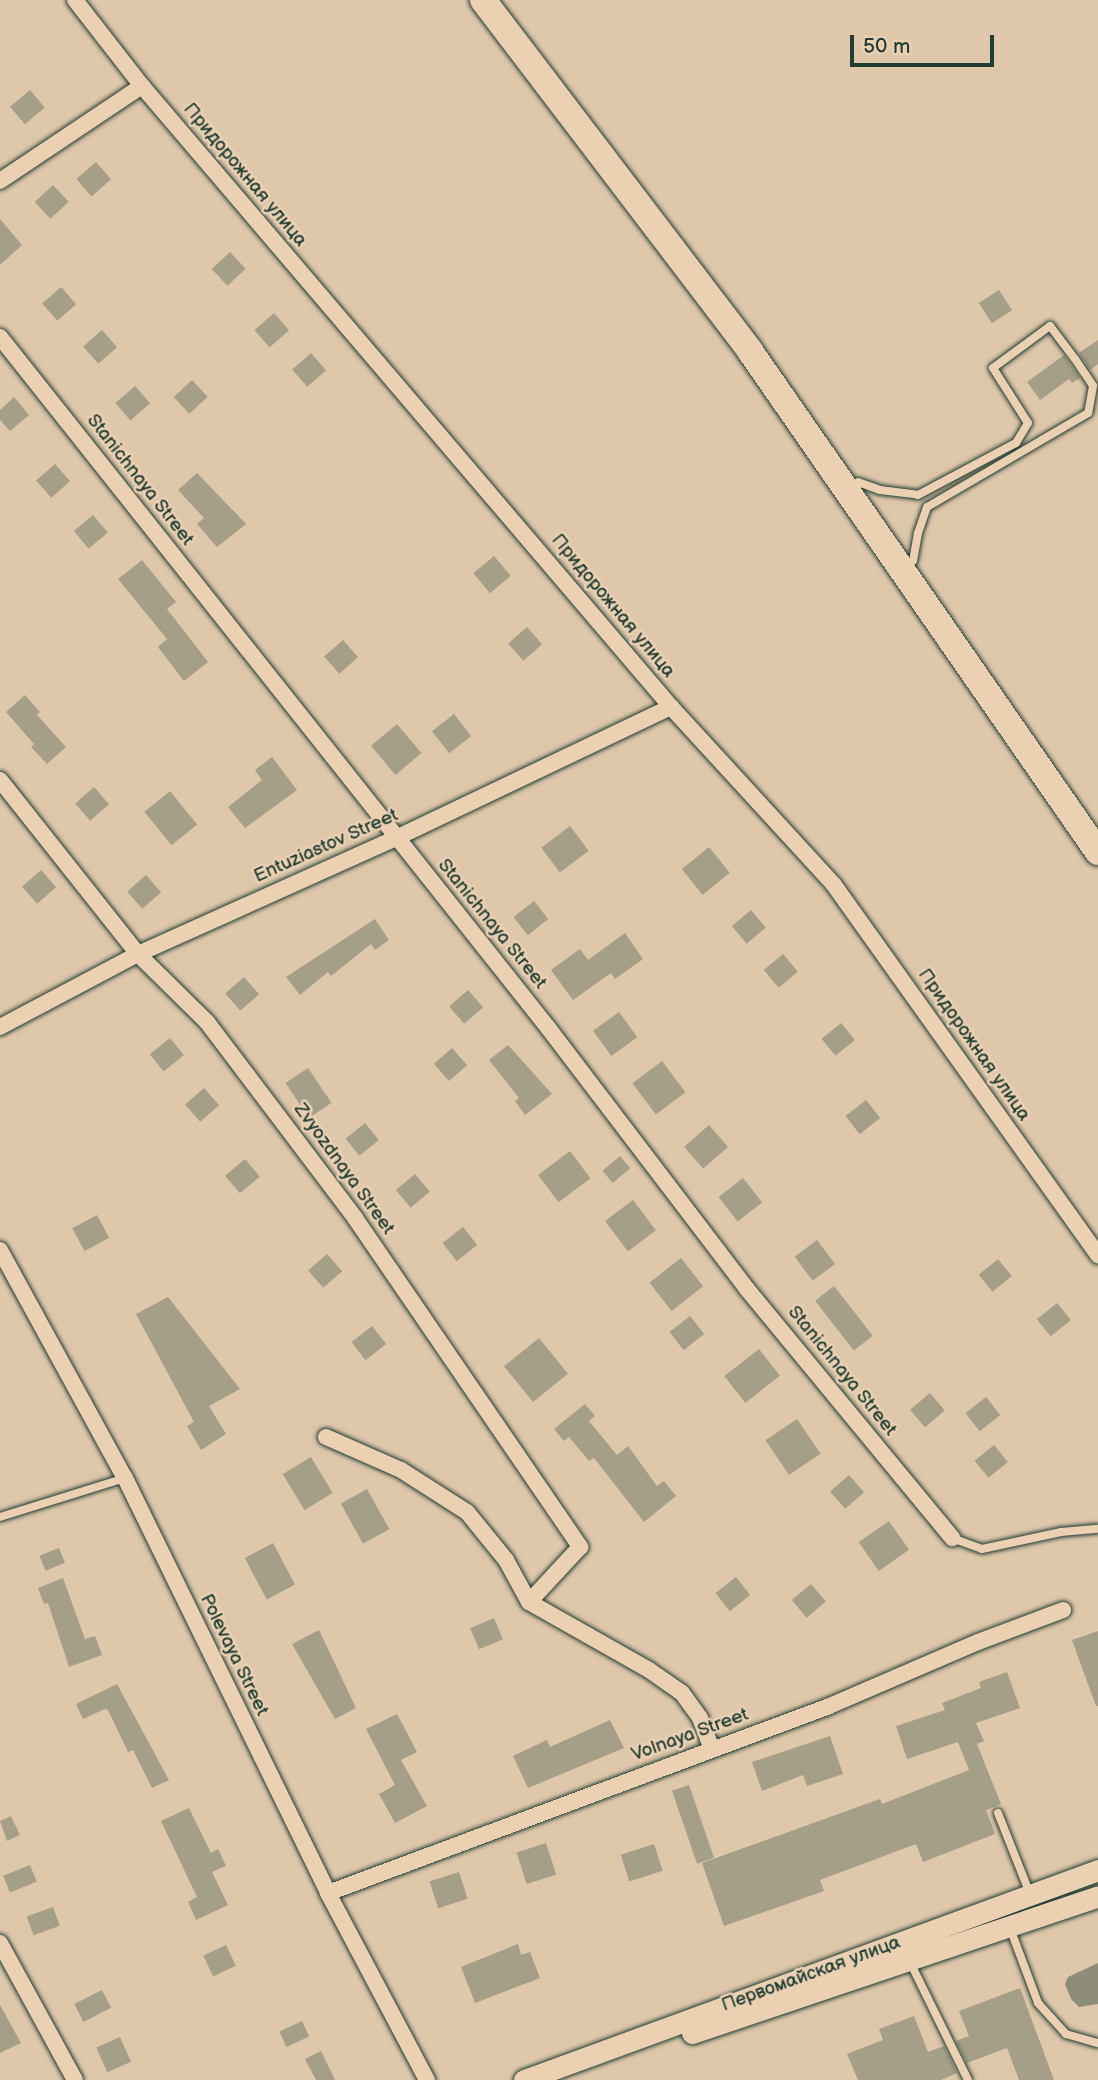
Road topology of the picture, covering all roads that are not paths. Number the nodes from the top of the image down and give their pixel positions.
1 (75, 0) edge
2 (483, 0) edge
3 (498, 0) edge
4 (142, 86) junction
5 (0, 181) edge
6 (0, 337) edge
7 (858, 482) junction
8 (914, 561) junction
9 (671, 707) junction
10 (0, 780) edge
11 (1098, 830) edge
12 (396, 838) junction
13 (1098, 852) edge
14 (138, 954) junction
15 (0, 1027) edge
16 (0, 1250) edge
17 (1098, 1255) edge
18 (326, 1437) dead end
19 (125, 1478) junction
20 (0, 1517) edge
21 (1098, 1529) edge
22 (952, 1538) joint
23 (529, 1602) junction
24 (1063, 1610) dead end
25 (712, 1749) junction
26 (998, 1813) dead end
27 (1098, 1859) edge
28 (1098, 1870) edge
29 (1063, 1881) junction
30 (328, 1893) junction
31 (1030, 1894) junction
32 (1098, 1896) edge
33 (1009, 1926) junction
34 (0, 1943) edge
35 (909, 1959) junction
36 (1098, 2043) edge
37 (75, 2080) edge
38 (427, 2080) edge
39 (524, 2080) edge
40 (554, 2080) edge
41 (968, 2080) edge

1 - 4 street, Придорожная улица
2 - 13 highway
3 - 7 highway
4 - 5 street
4 - 9 street, Придорожная улица
6 - 12 street, Stanichnaya Street
7 - 8 highway
7 - 8 lane
8 - 11 highway
9 - 12 street, Entuziastov Street
9 - 17 street, Придорожная улица
10 - 14 street, Zvyozdnaya Street
12 - 14 street, Entuziastov Street
12 - 22 street, Stanichnaya Street
14 - 15 street, Entuziastov Street
14 - 23 street, Zvyozdnaya Street
16 - 19 street, Polevaya Street
18 - 23 street
19 - 20 lane
19 - 30 street, Polevaya Street
21 - 22 lane
23 - 25 street
24 - 25 street, Volnaya Street
25 - 30 street, Volnaya Street
26 - 31 lane
27 - 29 lane
28 - 29 main road, Первомайская улица
29 - 31 main road, Первомайская улица
30 - 38 street, Polevaya Street
31 - 39 main road, Первомайская улица
32 - 33 main road
33 - 35 main road
33 - 36 lane
34 - 37 street
35 - 40 main road
35 - 41 lane

